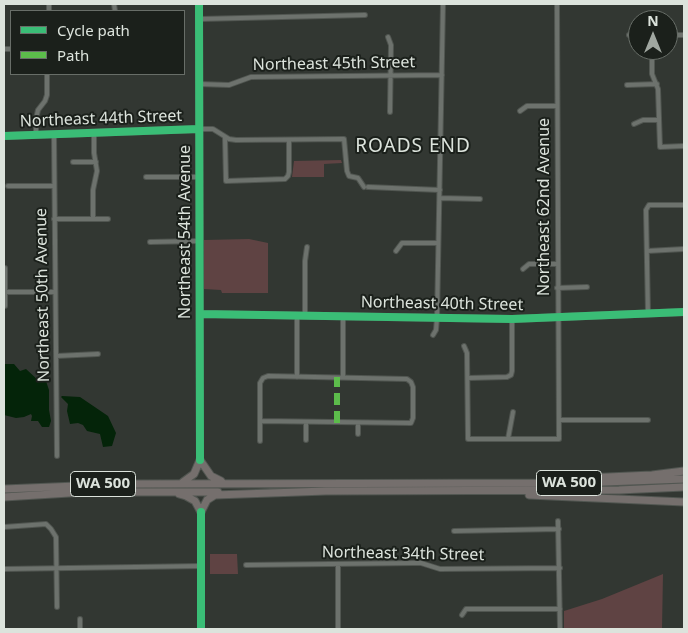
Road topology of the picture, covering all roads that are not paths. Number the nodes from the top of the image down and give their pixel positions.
1 (199, 4) edge
2 (443, 4) edge
3 (557, 4) edge
4 (365, 15) dead end
5 (200, 19) junction
6 (388, 37) dead end
7 (652, 60) edge
8 (391, 74) junction
9 (47, 75) edge
10 (442, 75) junction
11 (199, 84) junction
12 (627, 84) dead end
13 (657, 84) junction
14 (556, 106) junction
15 (520, 111) dead end
16 (390, 112) dead end
17 (659, 120) junction
18 (634, 124) dead end
19 (199, 129) junction
20 (94, 133) junction
21 (54, 134) junction
22 (36, 135) junction
23 (4, 136) edge
24 (225, 137) junction
25 (289, 140) junction
26 (684, 146) edge
27 (73, 162) dead end
28 (96, 162) junction
29 (146, 177) dead end
30 (199, 178) junction
31 (8, 186) dead end
32 (54, 186) junction
33 (440, 190) junction
34 (440, 198) junction
35 (480, 198) dead end
36 (684, 205) edge
37 (54, 219) junction
38 (93, 219) junction
39 (108, 219) dead end
40 (200, 241) junction
41 (150, 242) dead end
42 (438, 243) junction
43 (306, 247) dead end
44 (684, 249) edge
45 (396, 251) dead end
46 (647, 251) junction
47 (558, 264) junction
48 (5, 268) edge
49 (523, 268) dead end
50 (587, 287) dead end
51 (558, 288) junction
52 (5, 292) edge
53 (55, 292) junction
54 (5, 306) edge
55 (684, 312) edge
56 (200, 314) junction
57 (648, 314) junction
58 (296, 316) junction
59 (305, 316) junction
60 (343, 317) junction
61 (437, 318) junction
62 (557, 318) junction
63 (512, 319) junction
64 (433, 335) dead end
65 (464, 346) dead end
66 (98, 354) dead end
67 (56, 356) junction
68 (297, 377) junction
69 (343, 377) junction
70 (468, 378) junction
71 (513, 412) dead end
72 (558, 420) junction
73 (648, 420) dead end
74 (260, 421) junction
75 (306, 422) junction
76 (358, 423) junction
77 (358, 434) dead end
78 (508, 439) junction
79 (306, 440) dead end
80 (260, 441) dead end
81 (57, 456) dead end
82 (200, 460) junction
83 (684, 471) edge
84 (684, 479) edge
85 (180, 483) junction
86 (256, 483) junction
87 (453, 483) junction
88 (684, 487) edge
89 (4, 489) edge
90 (471, 491) junction
91 (138, 492) junction
92 (258, 492) junction
93 (4, 497) edge
94 (684, 502) edge
95 (201, 512) junction
96 (558, 521) dead end
97 (4, 527) edge
98 (559, 529) junction
99 (454, 530) dead end
100 (338, 564) junction
101 (246, 565) dead end
102 (201, 566) junction
103 (57, 568) junction
104 (560, 568) junction
105 (4, 569) edge
106 (57, 607) dead end
107 (560, 609) junction
108 (462, 615) dead end
109 (80, 619) dead end
110 (80, 629) edge
111 (201, 629) edge
112 (338, 629) edge
113 (560, 629) edge

1 - 5 street, Northeast 54th Avenue
2 - 10 street
3 - 14 street, Northeast 62nd Avenue
4 - 5 street
5 - 11 street, Northeast 54th Avenue
6 - 8 street
7 - 13 street
8 - 10 street, Northeast 45th Street
8 - 11 street, Northeast 45th Street
8 - 16 street
9 - 22 street
10 - 33 street
11 - 19 street, Northeast 54th Avenue
12 - 13 street
13 - 17 street
14 - 15 street
14 - 47 street, Northeast 62nd Avenue
17 - 18 street
17 - 26 street
19 - 20 street, Northeast 44th Street
19 - 24 street, Northeast 44th Street
19 - 30 street, Northeast 54th Avenue
20 - 21 street, Northeast 44th Street
20 - 28 street
21 - 22 street, Northeast 44th Street
21 - 32 street, Northeast 50th Avenue
22 - 23 street, Northeast 44th Street
24 - 25 street, Northeast 44th Street
24 - 25 street
25 - 33 street, Northeast 44th Street
27 - 28 street
28 - 38 street
29 - 30 street
30 - 40 street, Northeast 54th Avenue
31 - 32 street
32 - 37 street, Northeast 50th Avenue
33 - 34 street
34 - 35 street
34 - 42 street
36 - 46 street
37 - 38 street
37 - 53 street, Northeast 50th Avenue
38 - 39 street
40 - 41 street
40 - 56 street, Northeast 54th Avenue
42 - 45 street
42 - 61 street
43 - 59 street
44 - 46 street
46 - 57 street
47 - 49 street
47 - 51 street, Northeast 62nd Avenue
48 - 52 street
50 - 51 street
51 - 62 street, Northeast 62nd Avenue
52 - 53 street
52 - 54 street
53 - 67 street, Northeast 50th Avenue
55 - 57 street, Northeast 40th Street
56 - 58 street, Northeast 40th Street
56 - 82 street, Northeast 54th Avenue
57 - 62 street, Northeast 40th Street
58 - 59 street, Northeast 40th Street
58 - 68 street
59 - 60 street, Northeast 40th Street
60 - 61 street, Northeast 40th Street
60 - 69 street
61 - 63 street, Northeast 40th Street
61 - 64 street
62 - 63 street, Northeast 40th Street
62 - 72 street, Northeast 62nd Avenue
63 - 70 street
65 - 70 street
66 - 67 street
67 - 81 street, Northeast 50th Avenue
68 - 69 street
68 - 74 street
69 - 76 street
70 - 78 street
71 - 78 street
72 - 73 street
72 - 78 street, Northeast 62nd Avenue
74 - 75 street
74 - 80 street
75 - 76 street
75 - 79 street
76 - 77 street
82 - 85 highway
82 - 86 highway
83 - 87 highway
84 - 87 highway, WA 500
85 - 86 highway, WA 500
85 - 89 highway, WA 500
86 - 87 highway, WA 500
88 - 90 highway, WA 500
90 - 92 highway, WA 500
90 - 94 highway
91 - 92 highway, WA 500
91 - 93 highway, WA 500
91 - 95 highway
92 - 95 highway
95 - 102 street
96 - 98 street
97 - 103 street
98 - 99 street
98 - 104 street
100 - 101 street, Northeast 34th Street
100 - 104 street, Northeast 34th Street
100 - 112 street
102 - 103 street
102 - 111 street
103 - 105 street
103 - 106 street
104 - 107 street
107 - 108 street
107 - 113 street
109 - 110 street

